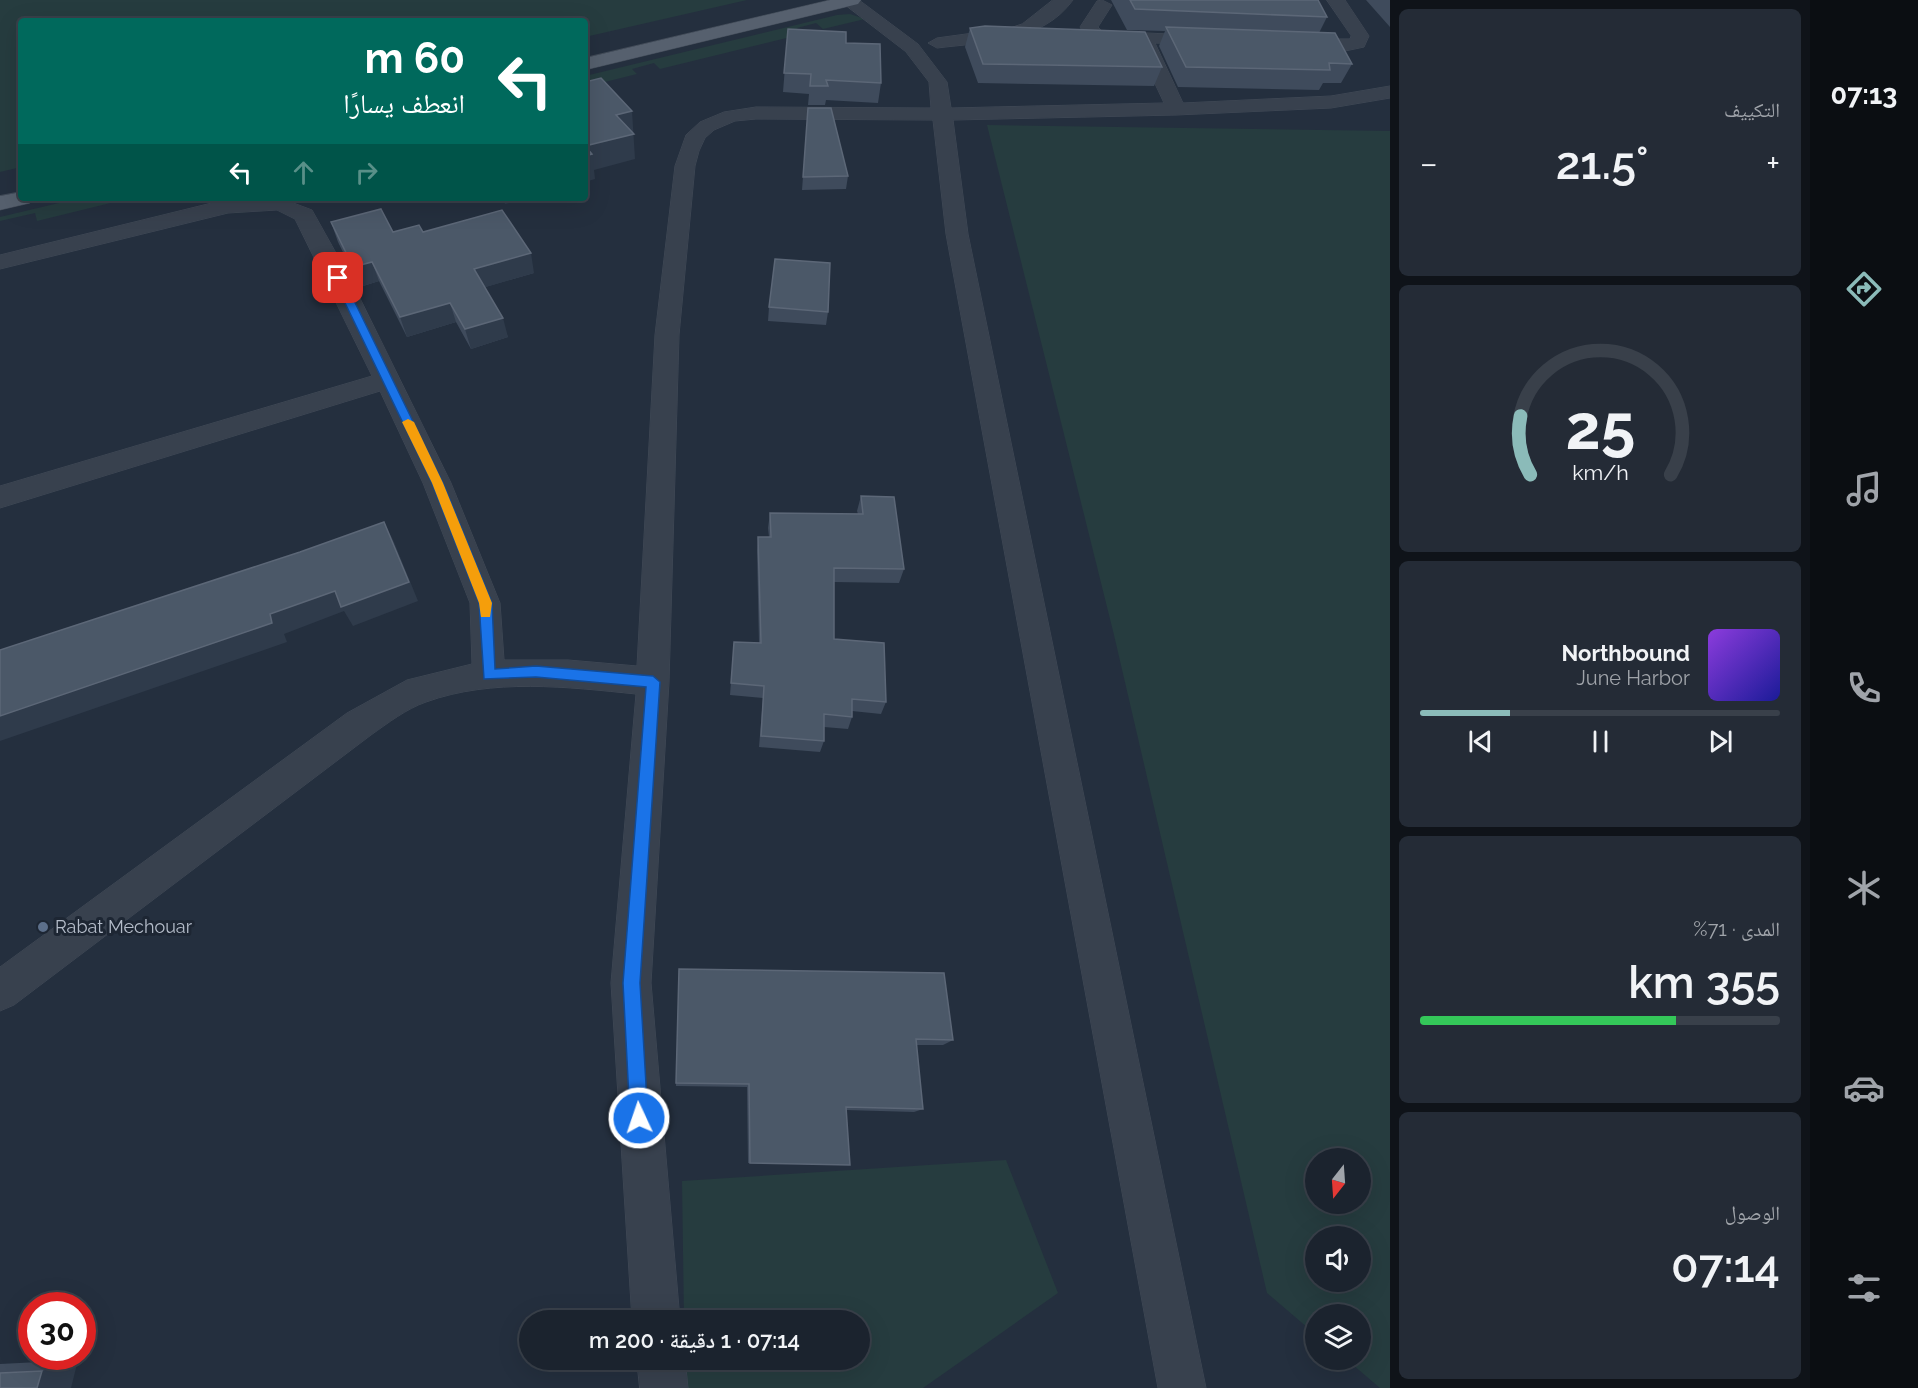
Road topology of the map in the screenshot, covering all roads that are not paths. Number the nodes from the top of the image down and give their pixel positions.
1 (803, 0) edge
2 (849, 0) edge
3 (1064, 0) edge
4 (1336, 0) edge
5 (1103, 5) dead end
6 (1143, 38) junction
7 (1226, 41) edge
8 (1274, 43) edge
9 (588, 50) edge
10 (588, 63) edge
11 (1390, 92) edge
12 (940, 98) junction
13 (1176, 109) junction
14 (18, 185) edge
15 (0, 189) edge
16 (18, 199) edge
17 (285, 201) edge
18 (0, 203) edge
19 (0, 262) edge
20 (387, 380) junction
21 (0, 497) edge
22 (489, 675) junction
23 (653, 682) junction
24 (0, 991) edge
25 (655, 1310) edge
26 (662, 1370) edge
27 (664, 1388) edge
28 (1182, 1388) edge

1 - 9 main road
2 - 10 main road
2 - 12 street
3 - 12 street
4 - 8 street
5 - 6 street
6 - 7 street
6 - 13 street
11 - 13 street
12 - 13 street
12 - 23 street
12 - 28 street
14 - 15 main road
16 - 18 main road
17 - 19 street
17 - 20 street
20 - 21 street
20 - 22 street
22 - 23 street
22 - 24 street
23 - 25 street
26 - 27 street

